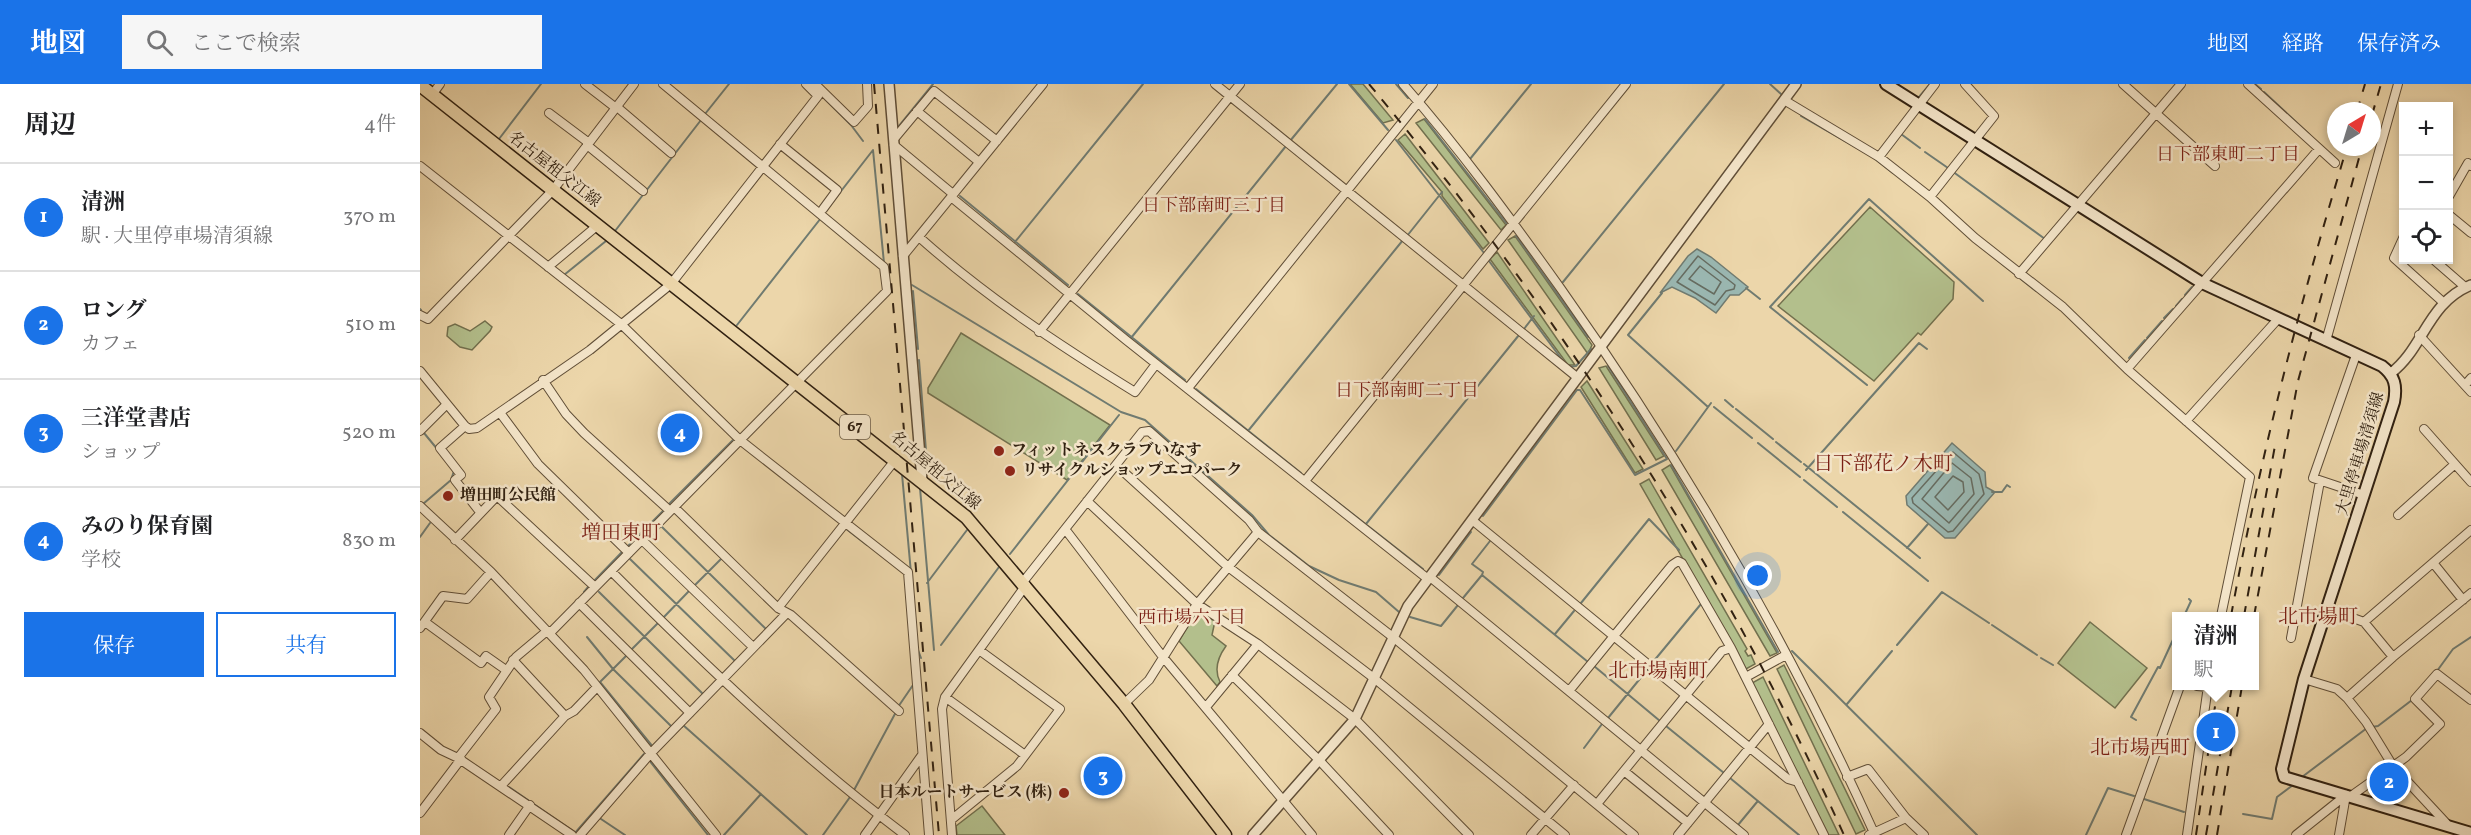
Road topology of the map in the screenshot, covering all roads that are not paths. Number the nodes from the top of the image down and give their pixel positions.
1 (440, 84) edge
2 (585, 84) edge
3 (634, 84) edge
4 (663, 84) edge
5 (806, 84) edge
6 (815, 84) edge
7 (867, 84) edge
8 (889, 84) edge
9 (1043, 84) edge
10 (1215, 84) edge
11 (1240, 84) edge
12 (1403, 84) edge
13 (1433, 84) edge
14 (1626, 84) edge
15 (1796, 84) edge
16 (1887, 84) edge
17 (1935, 84) edge
18 (1965, 84) edge
19 (2123, 84) edge
20 (2181, 84) edge
21 (2248, 84) edge
22 (2398, 84) edge
23 (420, 85) edge
24 (432, 95) junction
25 (1230, 97) junction
26 (1784, 100) junction
27 (1419, 102) junction
28 (1919, 104) junction
29 (616, 107) junction
30 (917, 111) junction
31 (549, 113) dead end
32 (2156, 113) junction
33 (1974, 139) junction
34 (996, 141) junction
35 (894, 142) junction
36 (588, 144) junction
37 (780, 144) junction
38 (2319, 149) junction
39 (671, 153) dead end
40 (1879, 157) junction
41 (979, 162) junction
42 (2335, 164) dead end
43 (420, 166) edge
44 (2215, 166) dead end
45 (2471, 166) edge
46 (762, 167) junction
47 (2453, 189) edge
48 (552, 190) junction
49 (643, 191) dead end
50 (1347, 191) junction
51 (952, 195) junction
52 (1930, 196) junction
53 (2078, 205) junction
54 (823, 209) dead end
55 (2453, 218) edge
56 (1514, 223) junction
57 (598, 225) junction
58 (2471, 233) edge
59 (510, 236) junction
60 (919, 237) junction
61 (2399, 246) edge
62 (903, 256) junction
63 (2399, 262) edge
64 (2401, 264) edge
65 (2439, 264) edge
66 (548, 267) junction
67 (2019, 274) junction
68 (2202, 283) junction
69 (671, 284) junction
70 (1464, 285) junction
71 (2468, 286) edge
72 (1069, 293) junction
73 (2444, 303) junction
74 (420, 315) edge
75 (2278, 319) junction
76 (621, 324) junction
77 (1039, 332) junction
78 (2419, 335) junction
79 (2326, 341) junction
80 (1601, 346) junction
81 (2356, 355) junction
82 (1156, 364) junction
83 (2127, 369) junction
84 (420, 371) edge
85 (2391, 373) junction
86 (1578, 378) junction
87 (2471, 378) edge
88 (543, 380) junction
89 (797, 382) junction
90 (2465, 385) junction
91 (1188, 388) junction
92 (2471, 392) edge
93 (446, 405) junction
94 (501, 414) junction
95 (2186, 421) junction
96 (465, 426) junction
97 (2424, 429) dead end
98 (420, 431) edge
99 (740, 440) junction
100 (896, 459) junction
101 (2455, 464) junction
102 (1116, 465) junction
103 (922, 480) junction
104 (1305, 481) junction
105 (2320, 481) junction
106 (2471, 482) edge
107 (2364, 495) junction
108 (1087, 501) junction
109 (420, 506) edge
110 (672, 509) junction
111 (480, 512) junction
112 (2398, 515) dead end
113 (1472, 520) junction
114 (846, 523) junction
115 (1065, 529) junction
116 (2471, 530) edge
117 (1258, 532) junction
118 (455, 540) junction
119 (642, 540) junction
120 (628, 553) junction
121 (2434, 564) junction
122 (1227, 566) junction
123 (491, 572) junction
124 (610, 572) junction
125 (1429, 578) junction
126 (1024, 584) junction
127 (595, 587) junction
128 (2471, 593) edge
129 (2463, 600) junction
130 (579, 603) junction
131 (1197, 604) junction
132 (778, 608) junction
133 (2328, 609) junction
134 (2222, 612) edge
135 (786, 614) junction
136 (2364, 622) junction
137 (422, 625) edge
138 (547, 631) junction
139 (1614, 637) junction
140 (1394, 638) junction
141 (2291, 638) dead end
142 (1258, 644) junction
143 (753, 647) junction
144 (1731, 648) junction
145 (979, 650) junction
146 (1786, 655) junction
147 (1163, 657) junction
148 (2393, 657) junction
149 (513, 660) junction
150 (506, 670) junction
151 (1232, 675) junction
152 (1746, 676) junction
153 (1375, 679) junction
154 (2304, 679) junction
155 (721, 681) junction
156 (597, 687) junction
157 (2179, 690) edge
158 (2207, 690) edge
159 (1569, 691) junction
160 (1686, 695) junction
161 (2469, 696) edge
162 (945, 697) junction
163 (2347, 698) junction
164 (1124, 704) junction
165 (1206, 707) junction
166 (899, 711) dead end
167 (690, 713) junction
168 (565, 716) junction
169 (1355, 719) junction
170 (1769, 724) junction
171 (420, 732) edge
172 (1750, 748) junction
173 (1641, 750) junction
174 (651, 753) junction
175 (922, 755) junction
176 (1025, 755) junction
177 (460, 759) junction
178 (1319, 760) junction
179 (2393, 766) junction
180 (1624, 771) junction
181 (1847, 777) junction
182 (1798, 782) junction
183 (1574, 785) junction
184 (501, 786) junction
185 (2348, 796) junction
186 (1284, 800) junction
187 (1705, 802) junction
188 (1597, 804) junction
189 (530, 805) junction
190 (420, 813) edge
191 (879, 815) junction
192 (1906, 818) junction
193 (1545, 819) junction
194 (951, 820) junction
195 (1688, 823) junction
196 (2446, 823) junction
197 (2471, 833) edge
198 (1872, 834) edge
199 (508, 835) edge
200 (572, 835) edge
201 (580, 835) edge
202 (716, 835) edge
203 (865, 835) edge
204 (905, 835) edge
205 (929, 835) edge
206 (952, 835) edge
207 (1225, 835) edge
208 (1252, 835) edge
209 (1312, 835) edge
210 (1389, 835) edge
211 (1469, 835) edge
212 (1531, 835) edge
213 (1565, 835) edge
214 (1634, 835) edge
215 (1678, 835) edge
216 (1744, 835) edge
217 (1824, 835) edge
218 (1924, 835) edge
219 (2126, 835) edge
220 (2187, 835) edge
221 (2296, 835) edge
222 (2339, 835) edge

1 - 24 street
2 - 29 street
3 - 29 street
4 - 46 street
5 - 37 street
6 - 7 street
8 - 35 street
9 - 34 street
10 - 25 street
11 - 25 street
12 - 27 street
13 - 27 street
14 - 56 street
15 - 26 street
16 - 28 main road, 大里停車場清須線
17 - 28 street
18 - 33 street
19 - 32 street
20 - 32 street
21 - 38 street
22 - 79 street
23 - 24 main road, 名古屋祖父江線 / 67
24 - 48 main road, 名古屋祖父江線 / 67
25 - 50 street
25 - 72 street
26 - 40 street
26 - 80 street
27 - 50 street
27 - 56 street
28 - 33 main road, 大里停車場清須線
28 - 40 street
29 - 36 street
29 - 39 street
30 - 34 street
30 - 35 street
30 - 41 street
31 - 36 street
32 - 44 street
32 - 53 street
33 - 52 street
33 - 53 main road, 大里停車場清須線
34 - 41 street
35 - 51 street
35 - 62 street
36 - 48 street
36 - 49 street
37 - 46 street
37 - 54 street
38 - 42 street
38 - 68 street
40 - 52 street
41 - 51 street
43 - 59 street
45 - 47 street
46 - 69 street
46 - 89 street
48 - 57 main road, 名古屋祖父江線 / 67
48 - 59 street
50 - 70 street
50 - 91 street
51 - 60 street
51 - 72 street
52 - 67 street
53 - 67 street
53 - 68 main road, 大里停車場清須線
55 - 58 street
56 - 70 street
56 - 80 street
57 - 66 street
57 - 69 main road, 名古屋祖父江線 / 67
59 - 66 street
59 - 74 street
60 - 62 street
60 - 77 street
61 - 63 street
62 - 103 street
64 - 73 street
65 - 71 street
66 - 76 street
67 - 83 street
68 - 75 main road, 大里停車場清須線
68 - 83 street
69 - 76 street
69 - 89 main road, 名古屋祖父江線 / 67
70 - 86 street
70 - 104 street
71 - 73 street
72 - 77 street
72 - 82 street
73 - 78 street
75 - 79 main road, 大里停車場清須線
75 - 95 street
76 - 88 street
76 - 99 street
77 - 82 street
78 - 85 street
78 - 90 street
79 - 81 main road, 大里停車場清須線
80 - 86 street
80 - 146 street
81 - 85 main road, 大里停車場清須線
81 - 105 street
82 - 91 street
83 - 95 street
84 - 93 street
85 - 107 main road, 大里停車場清須線
86 - 113 street
87 - 90 street
88 - 94 street
88 - 110 street
89 - 99 street
89 - 100 main road, 名古屋祖父江線 / 67
90 - 92 street
91 - 104 street
93 - 96 street
93 - 98 street
94 - 96 street
94 - 120 street
95 - 134 street
96 - 111 street
97 - 101 street
99 - 110 street
99 - 114 street
100 - 103 main road, 名古屋祖父江線 / 67
100 - 114 street
101 - 106 street
101 - 112 street
102 - 108 street
102 - 117 street
102 - 122 street
103 - 126 main road, 名古屋祖父江線 / 67
104 - 125 street
105 - 107 street
105 - 141 street
107 - 133 main road, 大里停車場清須線
108 - 115 street
108 - 131 street
109 - 118 street
110 - 119 street
110 - 132 street
111 - 118 street
111 - 127 street
113 - 125 street
113 - 139 street
114 - 132 street
114 - 175 street
115 - 126 street
115 - 147 street
116 - 121 street
117 - 122 street
117 - 140 street
118 - 123 street
119 - 120 street
119 - 143 street
120 - 124 street
121 - 129 street
121 - 136 street
122 - 131 street
122 - 153 street
123 - 137 street
123 - 138 street
124 - 127 street
124 - 155 street
125 - 140 street
125 - 159 street
126 - 145 street
126 - 164 main road, 名古屋祖父江線 / 67
127 - 130 street
128 - 129 street
129 - 148 street
130 - 138 street
130 - 167 street
131 - 142 street
131 - 147 street
132 - 135 street
133 - 136 street
133 - 154 main road, 大里停車場清須線
135 - 143 street
135 - 166 street
136 - 148 street
137 - 150 street
138 - 149 street
138 - 156 street
139 - 144 street
139 - 159 street
139 - 160 street
140 - 153 street
140 - 183 street
142 - 151 street
142 - 169 street
143 - 155 street
144 - 152 street
144 - 160 street
145 - 162 street
145 - 176 street
146 - 152 street
146 - 181 street
147 - 164 street
147 - 165 street
148 - 163 street
149 - 150 street
149 - 168 street
150 - 177 street
151 - 165 street
151 - 178 street
152 - 170 street
153 - 169 street
153 - 193 street
154 - 163 street
154 - 185 main road, 大里停車場清須線
155 - 167 street
155 - 191 street
156 - 168 street
156 - 174 street
157 - 219 street
158 - 220 street
159 - 173 street
160 - 172 street
160 - 173 street
161 - 179 street
162 - 176 street
162 - 194 street
163 - 179 street
164 - 207 main road, 名古屋祖父江線 / 67
165 - 186 street
167 - 174 street
168 - 184 street
169 - 178 street
169 - 211 street
170 - 172 street
170 - 182 street
171 - 177 street
172 - 182 street
172 - 187 street
173 - 180 street
173 - 187 street
174 - 201 street
174 - 202 street
175 - 191 street
175 - 205 street
176 - 194 street
177 - 184 street
177 - 190 street
178 - 186 street
178 - 210 street
179 - 185 street
179 - 196 street
180 - 188 street
180 - 195 street
181 - 192 street
181 - 198 street
182 - 217 street
183 - 188 street
183 - 193 street
184 - 189 street
185 - 196 main road, 大里停車場清須線
185 - 221 street
185 - 222 street
186 - 208 street
186 - 209 street
187 - 195 street
187 - 216 street
188 - 214 street
189 - 199 street
189 - 200 street
191 - 203 street
191 - 204 street
192 - 198 street
192 - 218 street
193 - 212 street
193 - 213 street
194 - 206 street
195 - 215 street
196 - 197 main road, 大里停車場清須線

